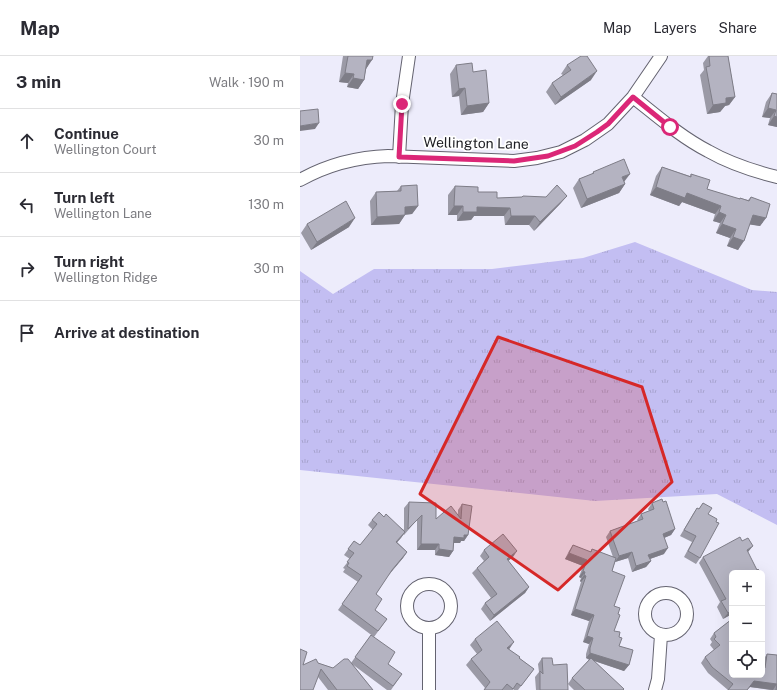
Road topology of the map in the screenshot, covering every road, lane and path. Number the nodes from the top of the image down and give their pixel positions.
1 (408, 56) edge
2 (661, 56) edge
3 (633, 97) junction
4 (399, 157) junction
5 (777, 177) edge
6 (300, 180) edge
7 (429, 628) dead end
8 (661, 635) dead end
9 (429, 690) edge
10 (656, 690) edge

1 - 4 street
2 - 3 street, Wellington Lane
3 - 4 street, Wellington Lane
3 - 5 street
4 - 6 street, Wellington Lane
7 - 9 street
8 - 10 street

